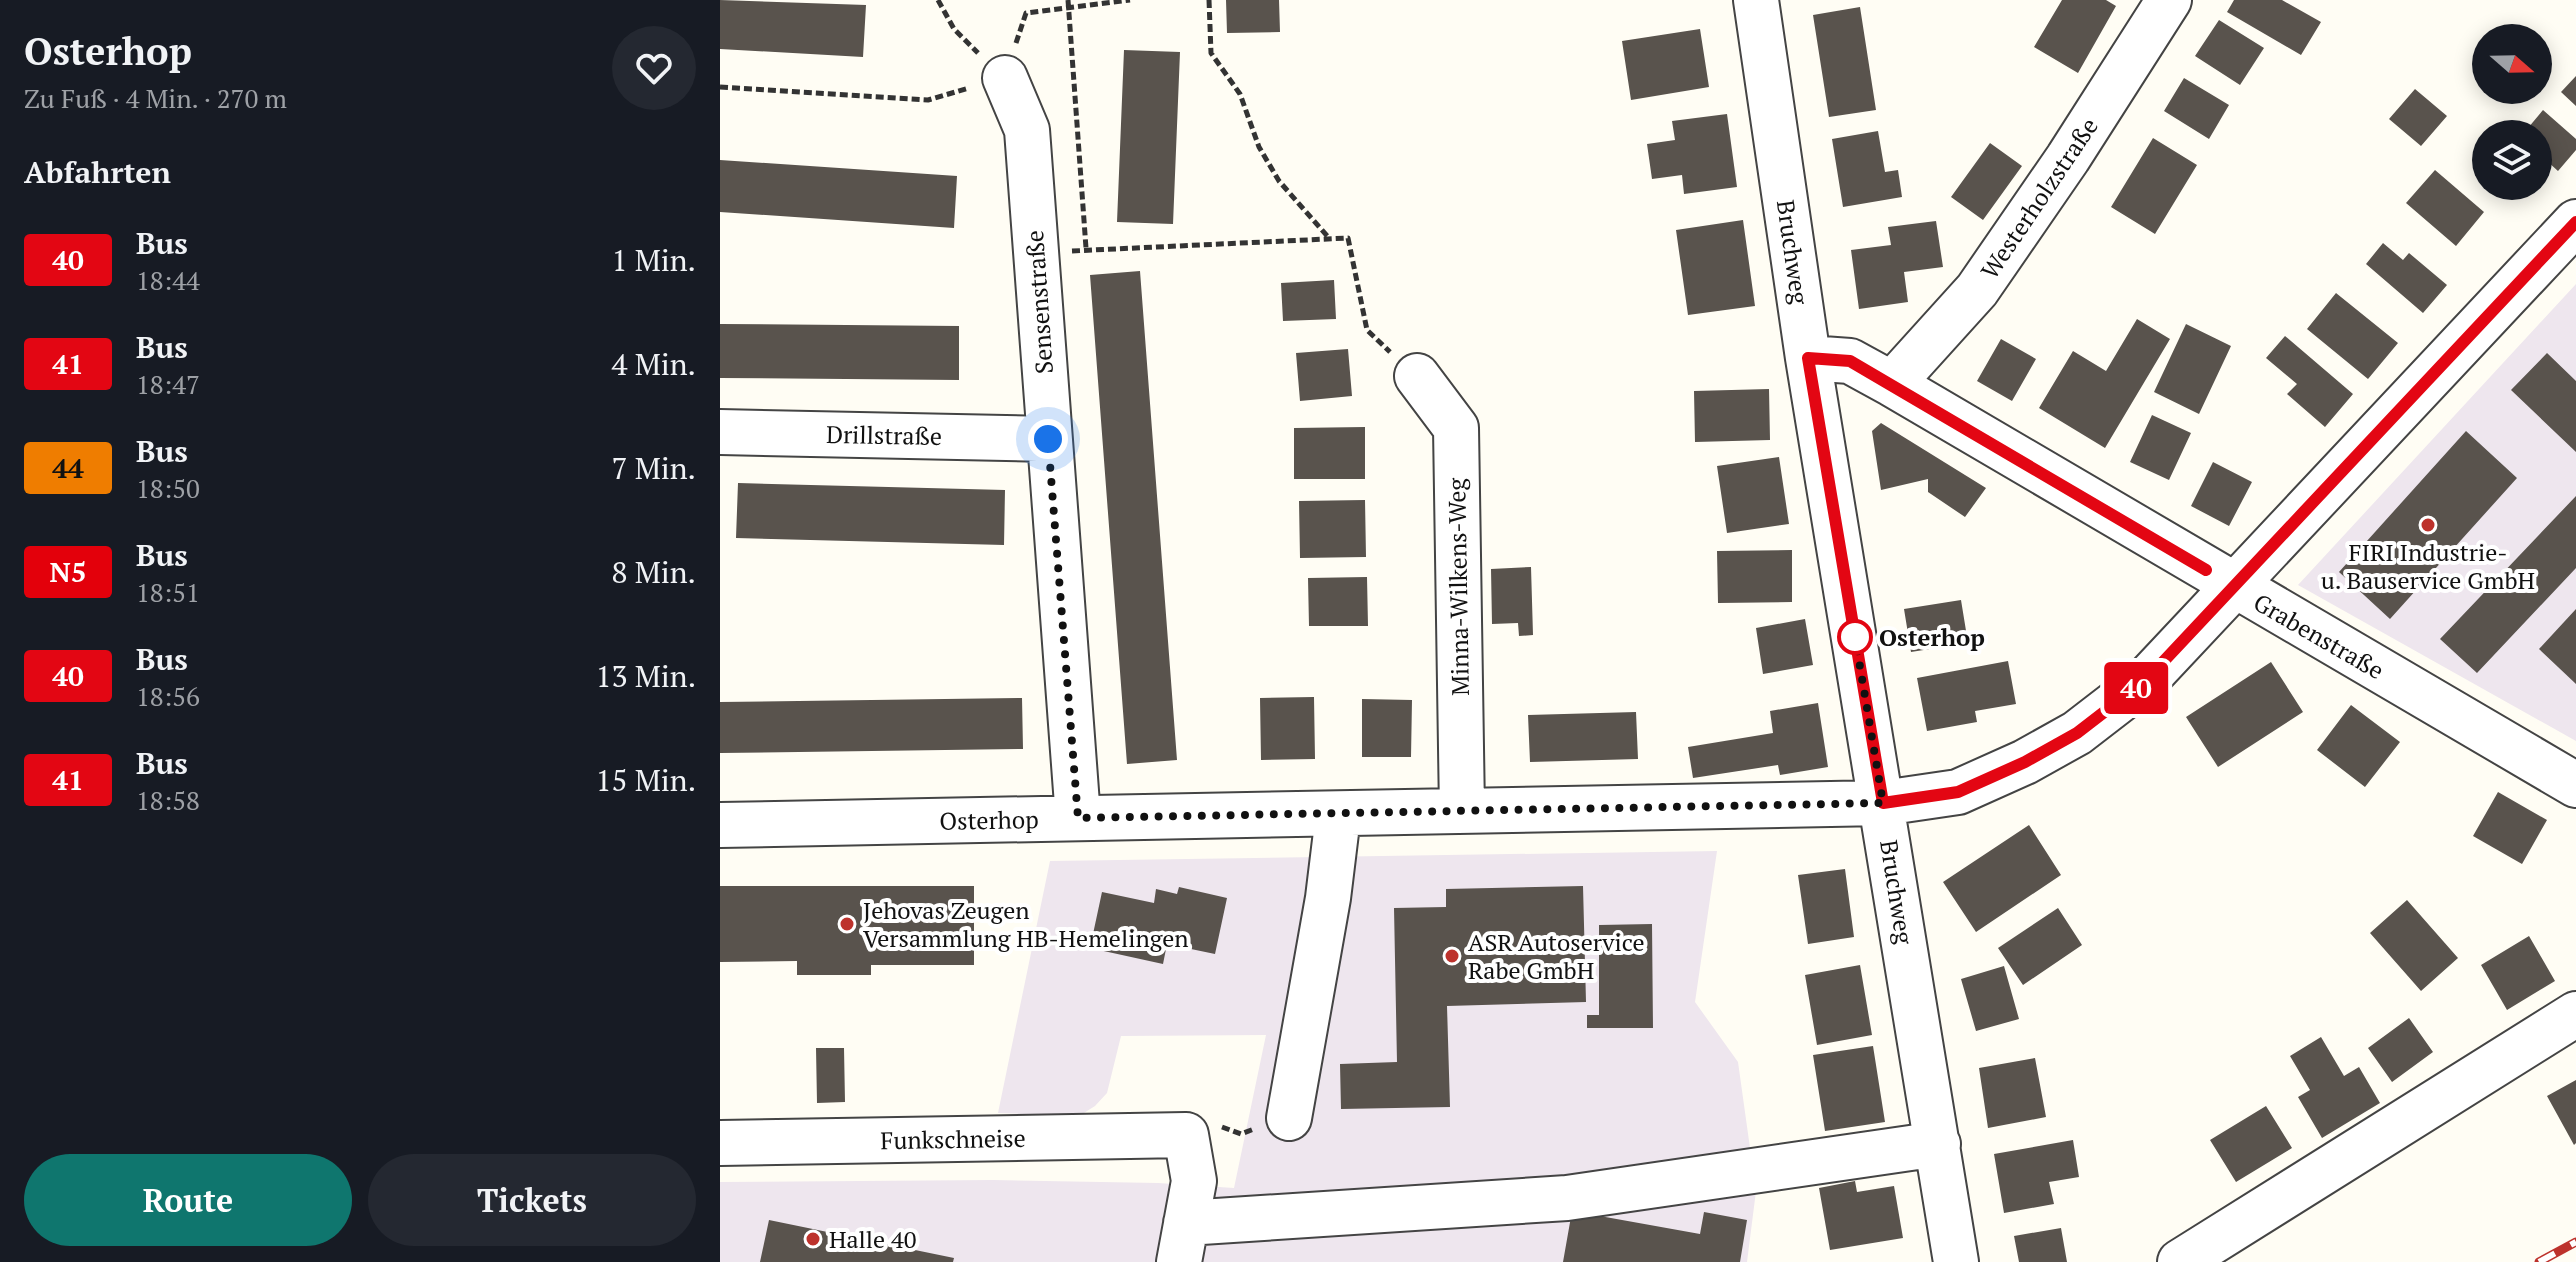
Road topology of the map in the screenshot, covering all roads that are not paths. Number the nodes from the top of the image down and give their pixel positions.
1 (1756, 0) edge
2 (2169, 0) edge
3 (1005, 78) road end
4 (2576, 222) edge
5 (1808, 358) junction
6 (1417, 376) road end
7 (1892, 384) junction
8 (720, 432) edge
9 (1048, 439) junction
10 (2231, 586) junction
11 (2576, 785) edge
12 (1883, 803) junction
13 (1462, 811) junction
14 (1338, 816) junction
15 (1078, 818) junction
16 (720, 825) edge
17 (2576, 1014) edge
18 (1289, 1118) road end
19 (720, 1143) edge
20 (1938, 1144) junction
21 (1183, 1242) edge
22 (1956, 1262) edge
23 (2180, 1262) edge

1 - 5 street, Bruchweg
2 - 7 street, Westerholzstraße
3 - 9 street, Sensenstraße
4 - 10 street, Osterhop
5 - 7 street, Grabenstraße
5 - 12 street, Bruchweg
6 - 13 street, Minna-Wilkens-Weg
7 - 10 street, Grabenstraße
8 - 9 street, Drillstraße
9 - 15 street, Sensenstraße
10 - 11 street, Grabenstraße
10 - 12 street, Osterhop
12 - 13 street, Osterhop
12 - 20 street, Bruchweg
13 - 14 street, Osterhop
14 - 15 street, Osterhop
14 - 18 street
15 - 16 street, Osterhop
17 - 23 street
19 - 21 street, Funkschneise
20 - 21 street
20 - 22 street, Bruchweg

